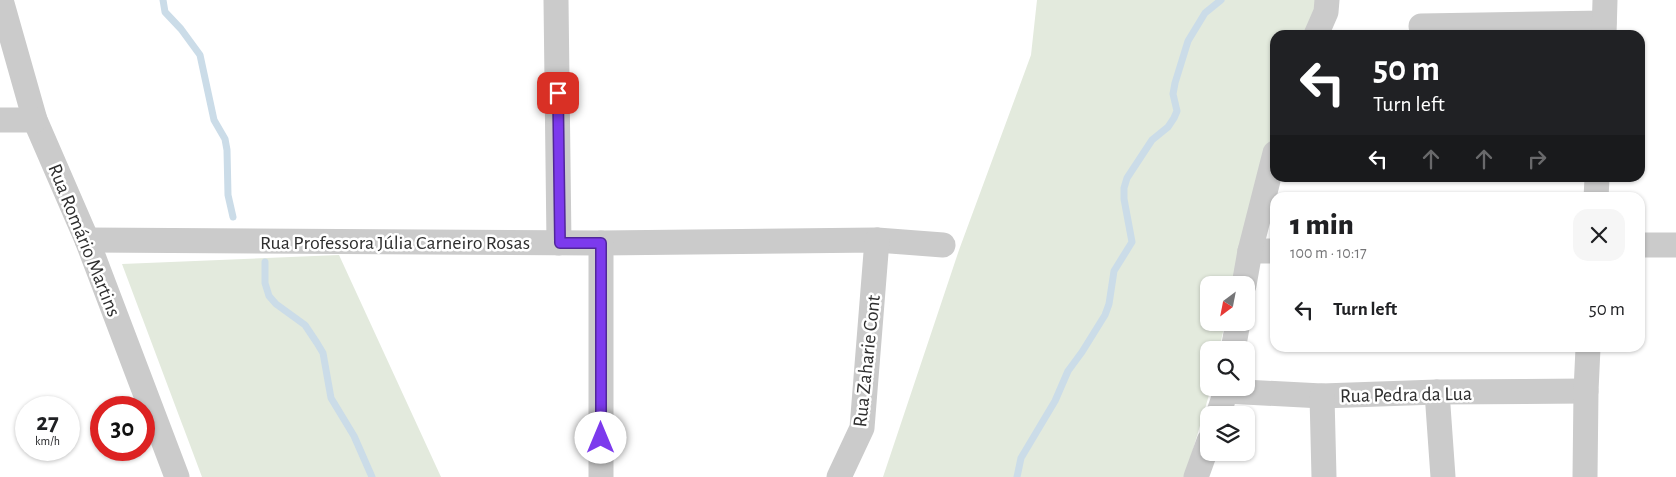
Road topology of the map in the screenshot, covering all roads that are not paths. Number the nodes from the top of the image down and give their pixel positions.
1 (1, 0) edge
2 (556, 0) edge
3 (1327, 0) edge
4 (1605, 19) edge
5 (1422, 26) dead end
6 (1318, 30) edge
7 (0, 120) edge
8 (35, 120) junction
9 (1270, 173) edge
10 (87, 240) junction
11 (878, 240) junction
12 (560, 243) junction
13 (601, 243) junction
14 (1676, 244) edge
15 (943, 245) dead end
16 (1645, 245) edge
17 (1270, 250) edge
18 (1250, 251) junction
19 (1246, 276) edge
20 (1588, 352) edge
21 (1255, 391) edge
22 (1437, 392) junction
23 (1586, 392) junction
24 (1322, 396) junction
25 (1202, 461) edge
26 (177, 477) edge
27 (601, 477) edge
28 (838, 477) edge
29 (1196, 477) edge
30 (1324, 477) edge
31 (1443, 477) edge
32 (1586, 477) edge

1 - 8 street, Rua Romário Martins
2 - 12 street
3 - 6 street
4 - 5 street
7 - 8 street
8 - 10 street, Rua Romário Martins
9 - 18 street
10 - 12 street, Rua Professora Júlia Carneiro Rosas
10 - 26 street, Rua Romário Martins
11 - 13 street, Rua Professora Júlia Carneiro Rosas
11 - 15 street, Rua Professora Júlia Carneiro Rosas
11 - 28 street, Rua Zaharie Cont
12 - 13 street, Rua Professora Júlia Carneiro Rosas
13 - 27 street
14 - 16 street
17 - 18 street
18 - 19 street
20 - 23 street
21 - 24 street, Rua Pedra da Lua
22 - 23 street, Rua Pedra da Lua
22 - 24 street, Rua Pedra da Lua
22 - 31 street
23 - 32 street
24 - 30 street
25 - 29 street

